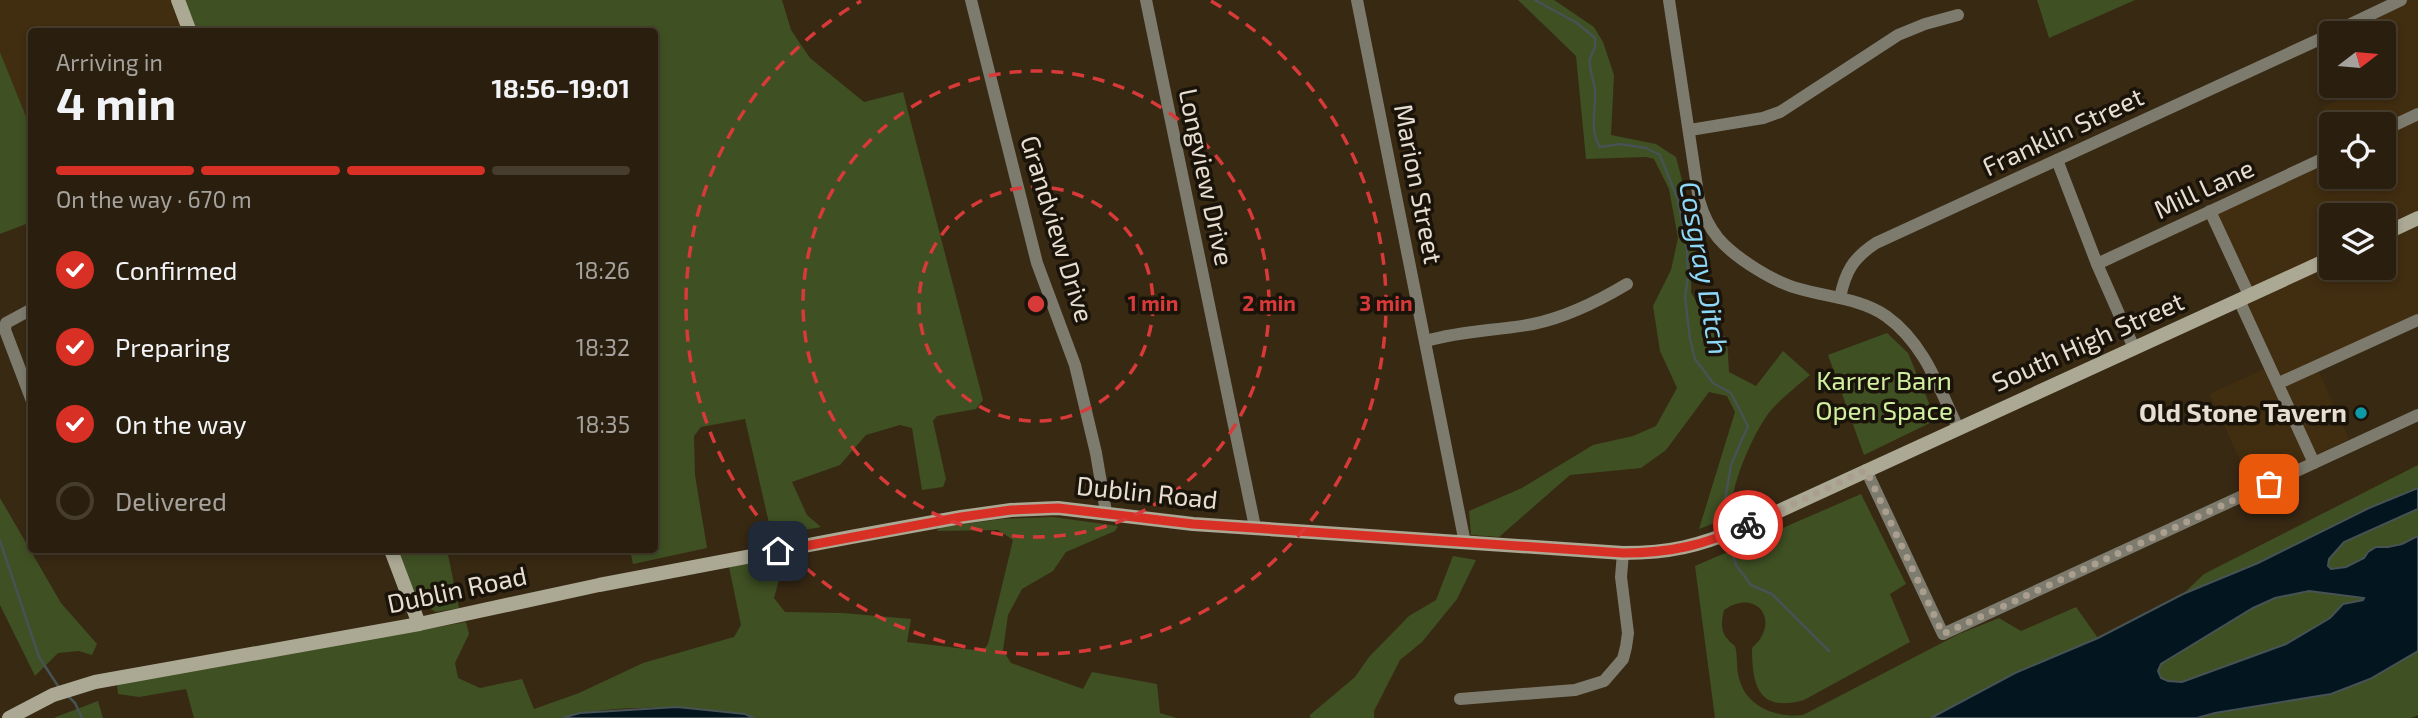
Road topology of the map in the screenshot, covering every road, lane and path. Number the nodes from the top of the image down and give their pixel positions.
1 (178, 0) edge
2 (971, 0) edge
3 (1146, 0) edge
4 (1357, 0) edge
5 (1669, 0) edge
6 (2401, 0) edge
7 (1958, 15) dead end
8 (2356, 21) edge
9 (188, 28) edge
10 (2319, 39) edge
11 (2418, 114) edge
12 (2396, 124) edge
13 (1690, 130) junction
14 (2057, 160) junction
15 (2319, 161) edge
16 (2210, 211) junction
17 (2418, 218) edge
18 (2396, 228) edge
19 (2096, 264) junction
20 (2319, 264) edge
21 (1627, 284) dead end
22 (1840, 298) junction
23 (2244, 298) junction
24 (28, 311) edge
25 (2418, 320) edge
26 (1426, 341) junction
27 (2134, 348) junction
28 (2279, 383) junction
29 (28, 391) edge
30 (2418, 415) edge
31 (1958, 428) junction
32 (2314, 463) junction
33 (1866, 470) junction
34 (1105, 512) junction
35 (1255, 527) junction
36 (1465, 543) junction
37 (392, 553) edge
38 (1623, 553) junction
39 (419, 624) junction
40 (1460, 699) dead end
41 (9, 718) edge

1 - 9 main road
2 - 34 street, Grandview Drive
3 - 35 street, Longview Drive
4 - 26 street, Marion Street
5 - 13 street
6 - 8 street, Franklin Street
7 - 13 street
10 - 14 street, Franklin Street
11 - 12 street
13 - 22 street
14 - 19 street
14 - 22 street, Franklin Street
15 - 16 street, Mill Lane
16 - 19 street, Mill Lane
16 - 23 street
17 - 18 main road
19 - 27 street
20 - 23 main road, South High Street
21 - 26 street
22 - 31 street
23 - 27 main road, South High Street
23 - 28 street
24 - 29 street
25 - 28 street
26 - 36 street, Marion Street
27 - 31 main road, South High Street
28 - 32 street
30 - 32 street
31 - 33 main road, South High Street
32 - 33 street
33 - 38 main road, Dublin Road
34 - 35 main road, Dublin Road
34 - 39 main road, Dublin Road
35 - 36 main road, Dublin Road
36 - 38 main road, Dublin Road
37 - 39 main road
38 - 40 street
39 - 41 main road, Dublin Road

